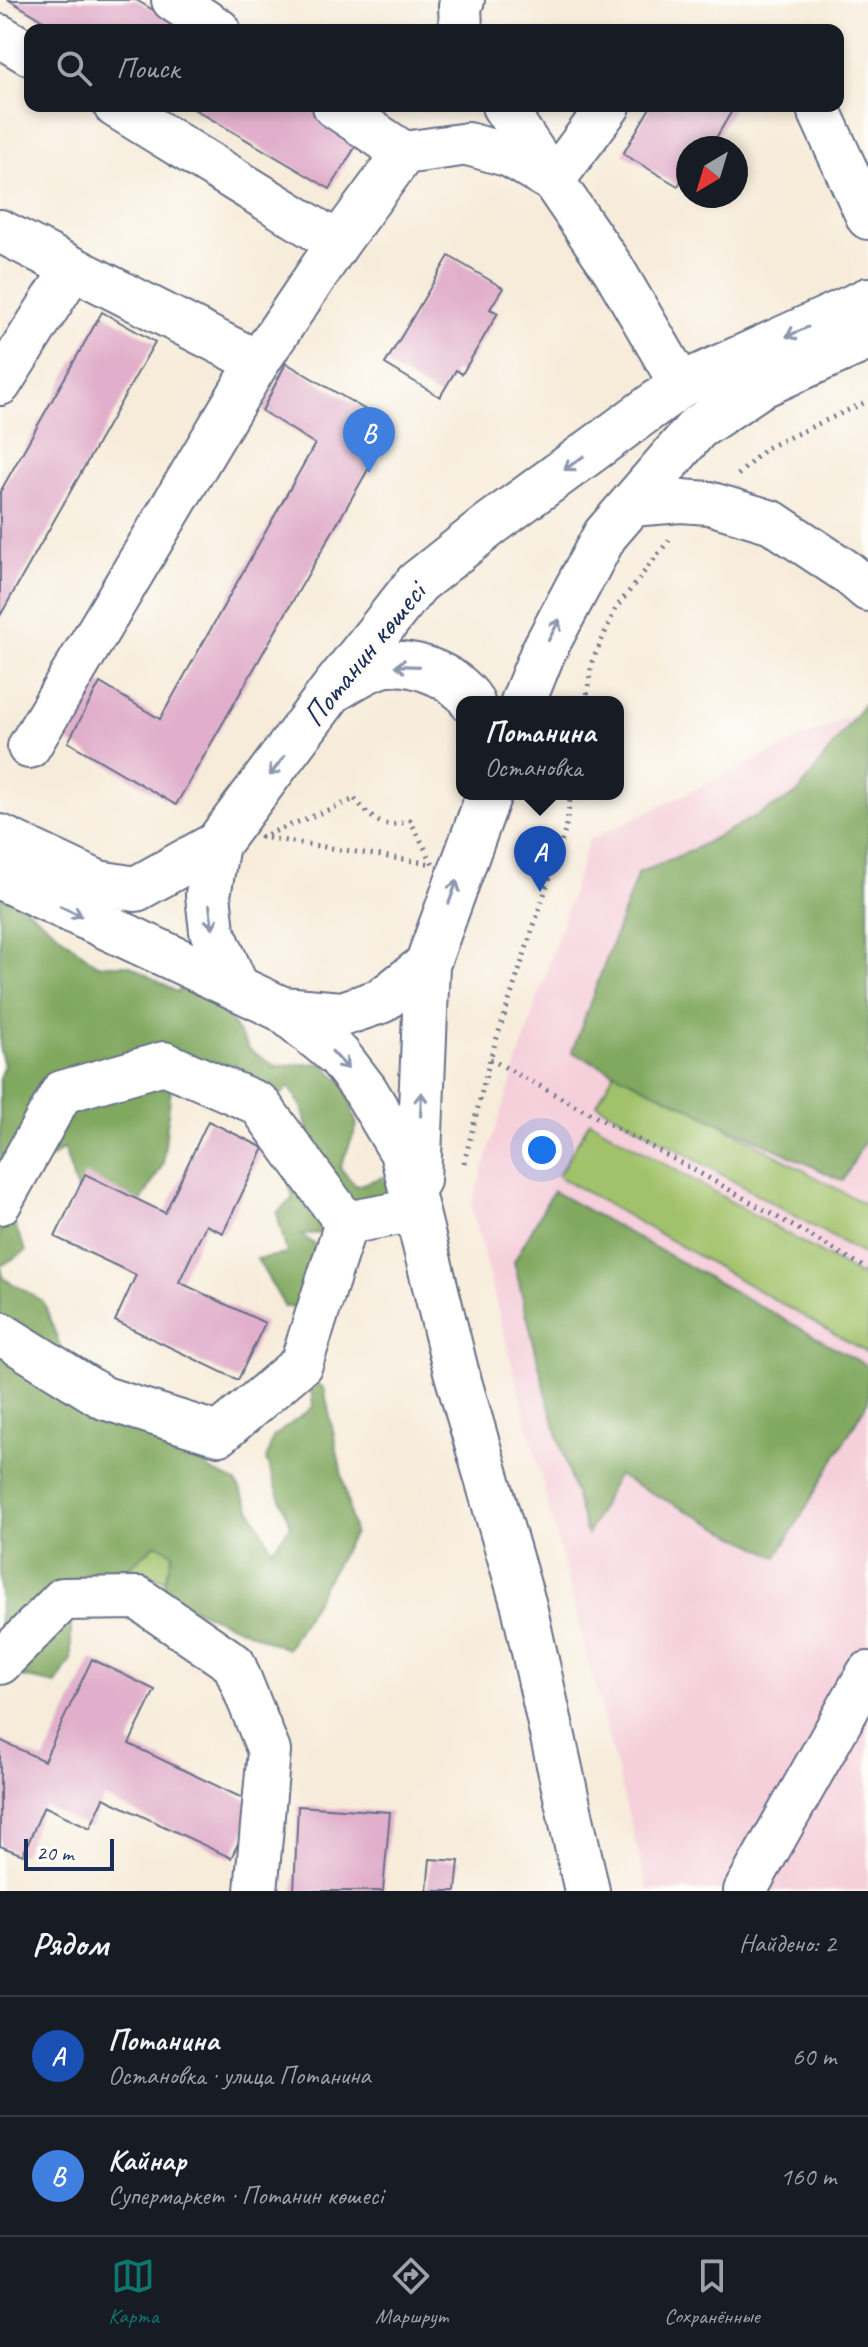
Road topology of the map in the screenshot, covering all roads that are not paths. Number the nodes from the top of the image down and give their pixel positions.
1 (173, 0) edge
2 (463, 0) edge
3 (210, 24) edge
4 (461, 24) edge
5 (0, 36) edge
6 (24, 50) edge
7 (125, 112) edge
8 (343, 112) edge
9 (507, 112) edge
10 (605, 112) edge
11 (820, 112) edge
12 (404, 153) junction
13 (553, 181) junction
14 (868, 218) edge
15 (0, 231) edge
16 (338, 243) junction
17 (73, 268) junction
18 (868, 300) edge
19 (868, 338) edge
20 (258, 362) junction
21 (0, 384) edge
22 (705, 388) junction
23 (631, 505) junction
24 (868, 590) edge
25 (333, 689) junction
26 (469, 696) edge
27 (525, 696) edge
28 (29, 747) dead end
29 (487, 800) edge
30 (0, 837) edge
31 (217, 844) junction
32 (0, 877) edge
33 (427, 965) junction
34 (236, 986) junction
35 (282, 1009) junction
36 (0, 1203) edge
37 (417, 1210) junction
38 (346, 1223) junction
39 (0, 1333) edge
40 (0, 1663) edge
41 (868, 1673) edge
42 (256, 1891) edge
43 (587, 1891) edge
44 (745, 1891) edge

1 - 3 street
2 - 4 street
5 - 6 street
7 - 16 street
8 - 12 street
9 - 13 street
10 - 13 street
11 - 14 street
12 - 13 street
12 - 16 street
13 - 22 street
15 - 17 street
16 - 20 street
17 - 20 street
17 - 21 street
18 -> 22 main road, Потанин көшесі
19 - 22 main road, Потанин көшесі
20 - 28 street
22 - 23 main road, Потанин көшесі
22 -> 25 main road, Потанин көшесі
23 - 24 street
27 -> 23 main road, Потанин көшесі
26 -> 25 main road
25 -> 31 main road, Потанин көшесі
33 -> 29 main road
30 - 31 main road, Потанин көшесі
31 -> 34 main road
32 -> 34 main road
33 - 35 main road
37 -> 33 main road
34 - 35 main road
35 -> 37 main road
36 - 38 street
37 - 38 street
37 - 43 main road
38 - 39 street
40 - 42 street
41 - 44 street

